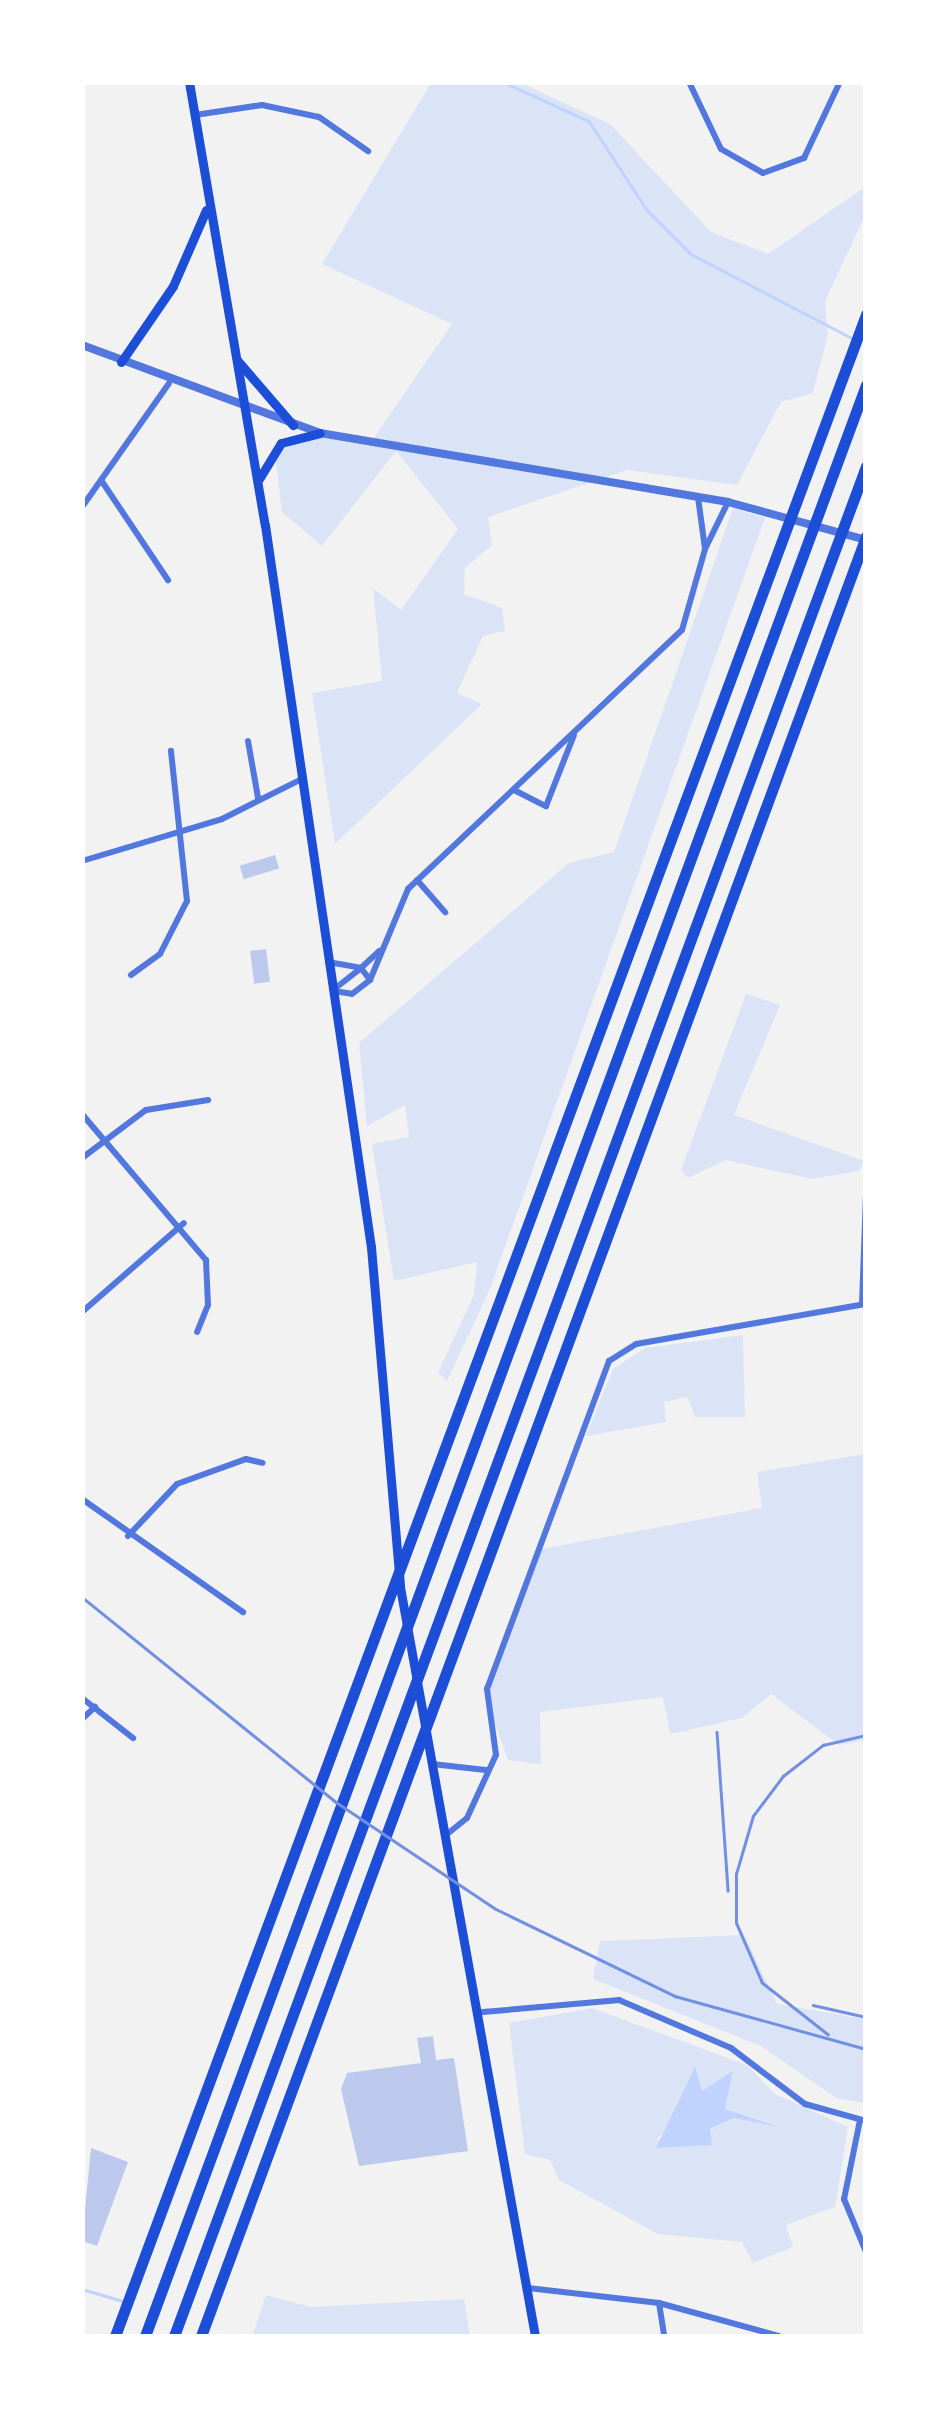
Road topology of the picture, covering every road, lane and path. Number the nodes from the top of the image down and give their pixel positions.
1 (189, 82) edge
2 (689, 82) edge
3 (840, 82) edge
4 (194, 115) junction
5 (368, 151) dead end
6 (206, 192) junction
7 (866, 314) edge
8 (82, 345) edge
9 (235, 358) junction
10 (121, 362) junction
11 (169, 383) junction
12 (866, 385) edge
13 (246, 410) junction
14 (294, 426) junction
15 (320, 433) junction
16 (866, 466) edge
17 (258, 482) junction
18 (103, 483) junction
19 (698, 497) junction
20 (728, 502) junction
21 (82, 507) edge
22 (866, 538) edge
23 (706, 549) junction
24 (168, 580) dead end
25 (574, 733) junction
26 (248, 740) dead end
27 (171, 751) dead end
28 (302, 779) junction
29 (514, 790) junction
30 (258, 798) junction
31 (184, 830) junction
32 (82, 861) edge
33 (417, 880) junction
34 (446, 912) dead end
35 (380, 950) junction
36 (328, 962) junction
37 (361, 968) junction
38 (131, 975) dead end
39 (370, 980) junction
40 (332, 990) junction
41 (208, 1100) dead end
42 (82, 1114) edge
43 (105, 1138) junction
44 (82, 1158) edge
45 (866, 1193) edge
46 (184, 1223) junction
47 (864, 1304) edge
48 (82, 1312) edge
49 (197, 1332) dead end
50 (263, 1463) dead end
51 (82, 1499) edge
52 (128, 1536) junction
53 (243, 1612) dead end
54 (82, 1698) edge
55 (94, 1707) junction
56 (82, 1718) edge
57 (132, 1738) dead end
58 (431, 1764) junction
59 (488, 1770) junction
60 (446, 1835) junction
61 (482, 2012) junction
62 (863, 2120) edge
63 (866, 2252) edge
64 (528, 2288) junction
65 (659, 2303) junction
66 (114, 2336) edge
67 (145, 2336) edge
68 (174, 2336) edge
69 (202, 2336) edge
70 (535, 2336) edge
71 (664, 2336) edge
72 (780, 2336) edge

1 - 4 main road
2 - 3 street
4 - 5 street
4 - 6 main road
6 - 9 main road
6 - 10 main road
7 - 66 highway
8 - 10 street
9 - 13 main road
9 - 14 main road
10 - 11 street
11 - 13 street
11 - 18 street
12 - 67 highway
13 - 14 street
13 - 17 main road
14 - 15 street
15 - 17 main road
15 - 19 street
16 - 68 highway
17 - 28 main road
18 - 21 street
18 - 24 street
19 - 20 street
19 - 23 street
20 - 22 street
20 - 23 street
22 - 69 highway
23 - 25 street
25 - 29 street
25 - 29 street
26 - 30 street
27 - 31 street
28 - 30 street
28 - 36 main road
29 - 33 street
30 - 31 street
31 - 32 street
31 - 38 street
33 - 34 street
33 - 35 street
35 - 37 street
35 - 39 street
36 - 37 street
36 - 40 main road
37 - 39 street
37 - 40 street
39 - 40 street
40 - 58 main road
41 - 43 street
42 - 43 street
43 - 44 street
43 - 46 street
45 - 47 street
46 - 48 street
46 - 49 street
47 - 59 street
50 - 52 street
51 - 52 street
52 - 53 street
54 - 55 street
55 - 56 street
55 - 57 street
58 - 59 street
58 - 60 main road
59 - 60 street
60 - 61 main road
61 - 62 street
61 - 64 main road
62 - 63 street
64 - 65 street
64 - 70 main road
65 - 71 street
65 - 72 street

